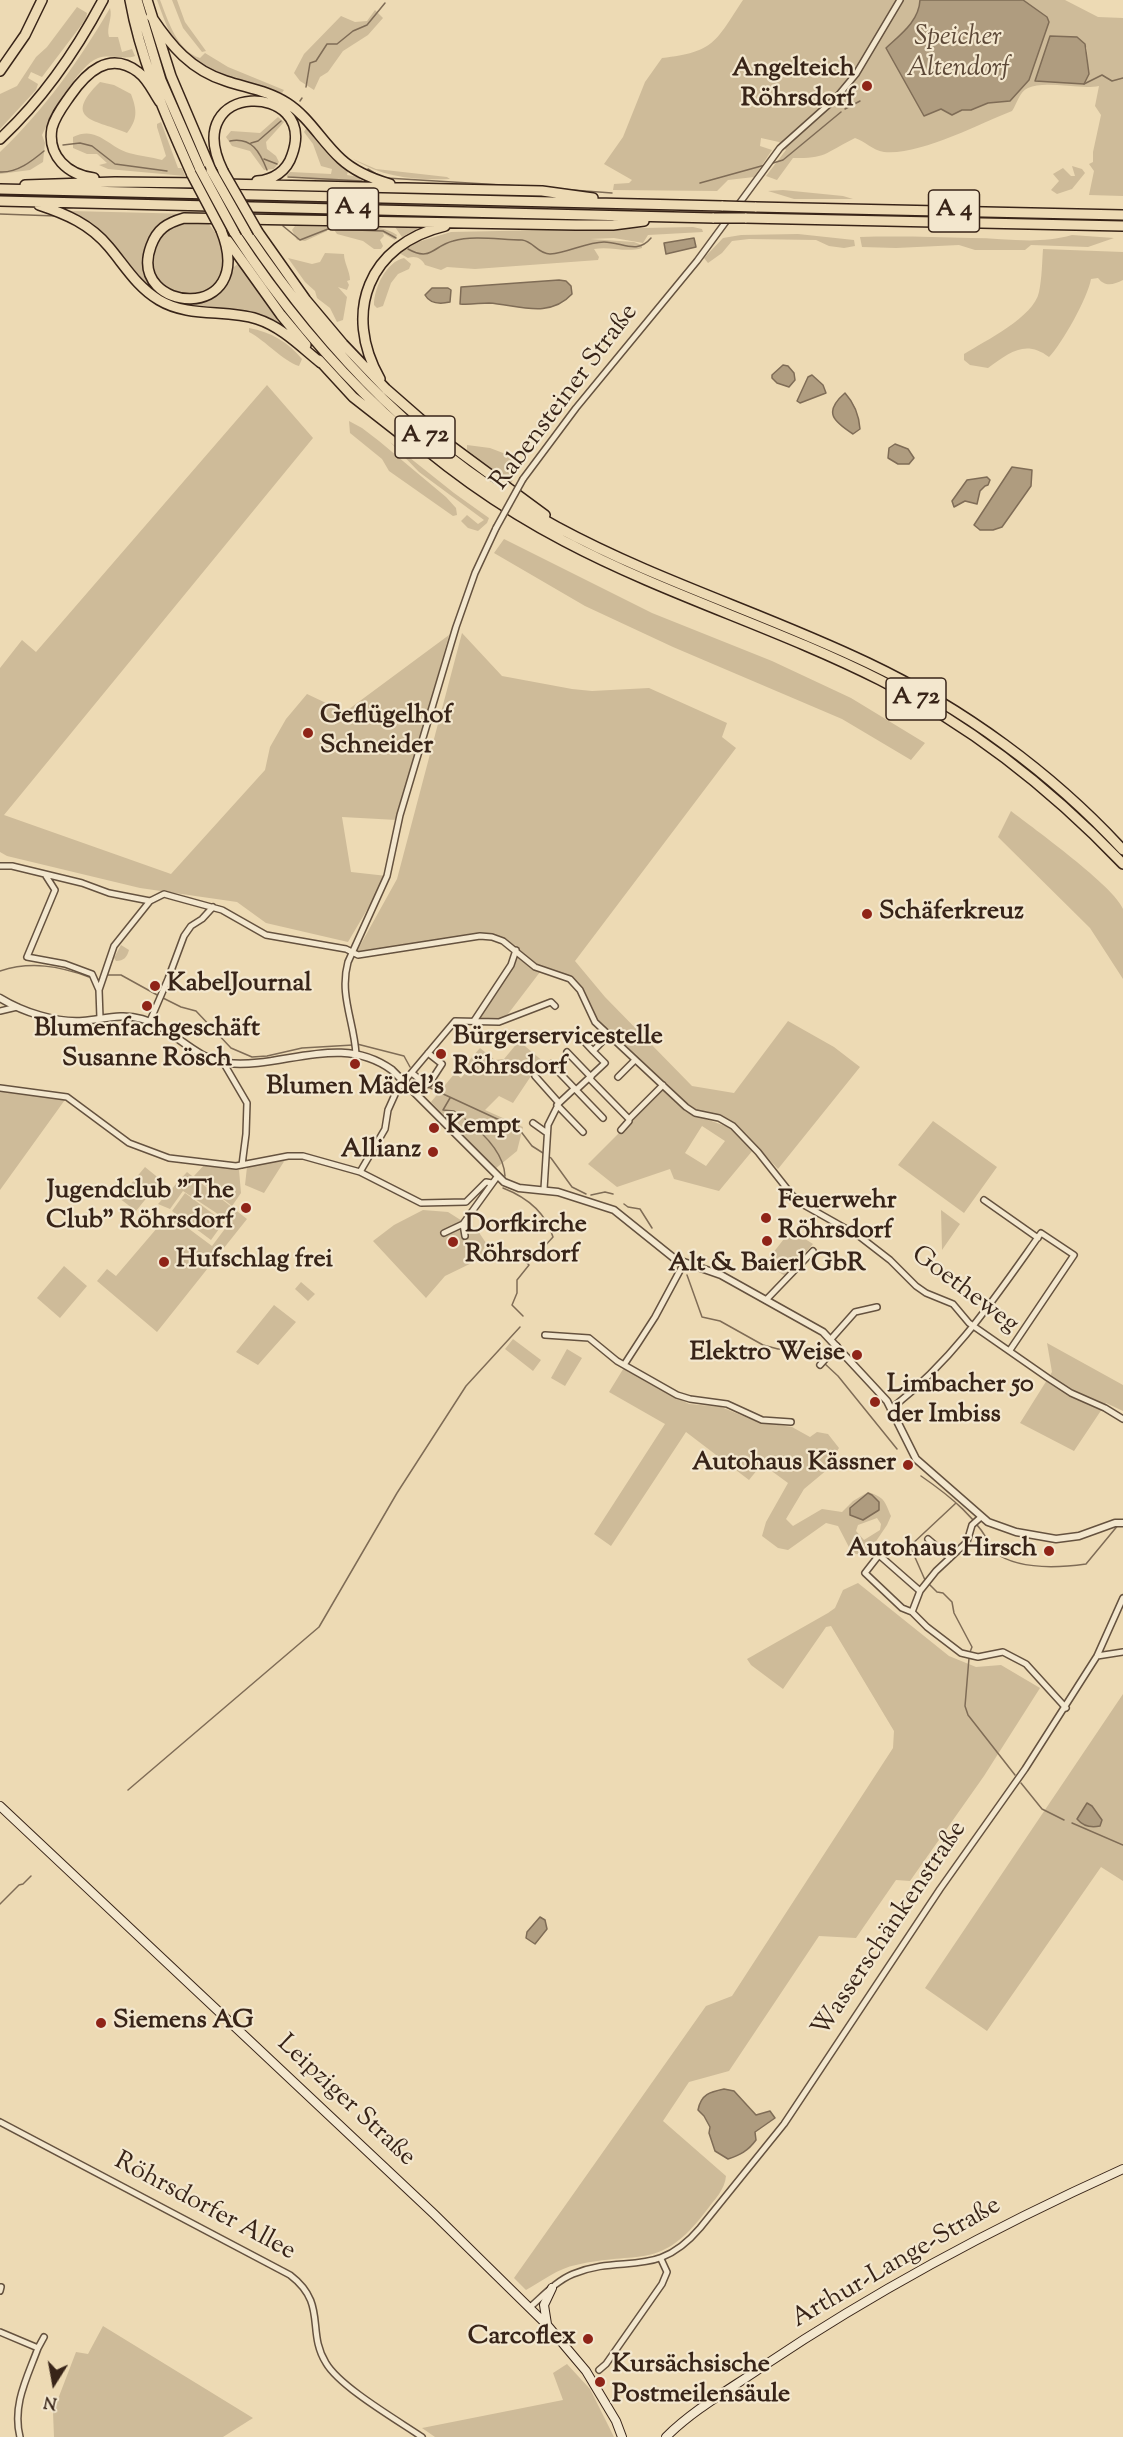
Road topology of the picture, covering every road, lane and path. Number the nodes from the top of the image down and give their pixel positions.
1 (42, 0) edge
2 (103, 0) edge
3 (130, 0) edge
4 (137, 0) edge
5 (147, 0) edge
6 (900, 0) edge
7 (151, 16) junction
8 (0, 71) edge
9 (160, 102) junction
10 (0, 139) edge
11 (196, 172) junction
12 (115, 182) junction
13 (232, 184) junction
14 (401, 187) junction
15 (0, 188) edge
16 (0, 201) edge
17 (31, 202) junction
18 (625, 204) junction
19 (1123, 214) edge
20 (676, 217) junction
21 (459, 223) junction
22 (1123, 226) edge
23 (221, 230) junction
24 (321, 363) junction
25 (386, 389) junction
26 (422, 447) junction
27 (556, 526) junction
28 (1123, 850) edge
29 (1123, 864) edge
30 (0, 866) edge
31 (46, 875) junction
32 (69, 881) junction
33 (55, 890) junction
34 (150, 901) junction
35 (213, 907) junction
36 (516, 950) junction
37 (353, 952) junction
38 (99, 990) junction
39 (0, 998) edge
40 (555, 1006) dead end
41 (17, 1007) junction
42 (0, 1011) edge
43 (100, 1018) junction
44 (150, 1021) junction
45 (474, 1021) junction
46 (609, 1035) junction
47 (580, 1036) dead end
48 (355, 1048) junction
49 (593, 1051) junction
50 (567, 1052) dead end
51 (428, 1053) junction
52 (635, 1060) junction
53 (223, 1062) junction
54 (550, 1064) dead end
55 (412, 1073) junction
56 (535, 1076) dead end
57 (590, 1077) junction
58 (618, 1077) dead end
59 (404, 1082) junction
60 (663, 1085) junction
61 (0, 1088) edge
62 (575, 1089) junction
63 (558, 1104) junction
64 (603, 1118) dead end
65 (629, 1119) junction
66 (533, 1123) dead end
67 (621, 1130) dead end
68 (583, 1132) dead end
69 (547, 1133) junction
70 (242, 1165) junction
71 (360, 1172) junction
72 (497, 1177) junction
73 (492, 1183) junction
74 (544, 1189) junction
75 (984, 1200) dead end
76 (463, 1224) junction
77 (444, 1233) dead end
78 (465, 1236) dead end
79 (1038, 1238) junction
80 (813, 1251) dead end
81 (684, 1263) junction
82 (766, 1300) junction
83 (877, 1307) dead end
84 (975, 1326) junction
85 (545, 1335) dead end
86 (831, 1339) junction
87 (837, 1346) junction
88 (1010, 1350) junction
89 (823, 1362) dead end
90 (624, 1365) junction
91 (892, 1408) junction
92 (1123, 1419) edge
93 (791, 1422) dead end
94 (977, 1521) junction
95 (1123, 1523) edge
96 (928, 1539) dead end
97 (950, 1558) junction
98 (920, 1591) junction
99 (1123, 1598) edge
100 (912, 1612) junction
101 (1123, 1652) edge
102 (1097, 1656) junction
103 (1066, 1708) junction
104 (0, 1806) edge
105 (0, 2122) edge
106 (1123, 2169) edge
107 (661, 2259) junction
108 (552, 2288) junction
109 (529, 2308) junction
110 (548, 2326) junction
111 (0, 2332) edge
112 (44, 2337) dead end
113 (39, 2348) junction
114 (598, 2370) dead end
115 (616, 2421) junction
116 (668, 2434) edge
117 (20, 2437) edge
118 (422, 2437) edge
119 (622, 2437) edge
120 (628, 2437) edge
121 (660, 2437) edge

1 - 8 highway
2 - 10 highway
3 - 9 highway
4 - 11 highway, A 72
5 - 7 highway, A 72
6 - 37 street, Rabensteiner Straße, bridge
7 - 14 highway
7 - 27 highway, A 72, bridge
9 - 11 highway
9 - 12 highway
11 - 23 highway, bridge
11 - 26 highway, A 72, bridge
12 - 13 highway
12 - 15 highway
13 - 14 highway
13 - 25 highway, bridge
14 - 18 highway
15 - 18 highway, A 4
16 - 17 highway, A 4
17 - 20 highway, A 4
17 - 24 highway
18 - 19 highway, A 4, bridge
20 - 21 highway
20 - 22 highway, A 4, bridge
21 - 23 highway
21 - 25 highway
23 - 24 highway
24 - 26 highway
25 - 27 highway
26 - 29 highway, A 72
27 - 28 highway, A 72
30 - 31 street, Goetheweg
31 - 32 street, Goetheweg
31 - 33 street
32 - 33 street
32 - 34 street, Goetheweg
33 - 38 street
34 - 35 street, Goetheweg
34 - 38 street
35 - 37 street, Goetheweg
35 - 44 street
36 - 37 street, Goetheweg
36 - 45 street
36 - 46 street, Goetheweg
37 - 48 street, Rabensteiner Straße
38 - 43 street
39 - 41 street
40 - 45 street
41 - 42 street
41 - 43 street
43 - 44 street
44 - 53 street
45 - 51 street
46 - 49 street
46 - 52 street, Goetheweg
47 - 49 street
48 - 53 street
48 - 59 street
49 - 57 street
50 - 57 street
51 - 55 street
51 - 55 street
52 - 58 street
52 - 60 street, Goetheweg
53 - 70 street
54 - 62 street
55 - 59 street
56 - 63 street
57 - 62 street
57 - 65 street
59 - 71 street
59 - 72 street
60 - 65 street
60 - 84 street, Goetheweg
61 - 70 street
62 - 63 street
62 - 64 street
63 - 68 street
63 - 69 street
65 - 67 street
66 - 69 street
69 - 74 street
70 - 71 street
71 - 73 street
72 - 73 street
72 - 74 street
73 - 76 street
74 - 81 street
75 - 79 street
76 - 77 street
76 - 78 street
79 - 84 street
79 - 88 street
80 - 82 street
81 - 82 street
81 - 90 street
82 - 86 street
83 - 86 street
84 - 88 street, Goetheweg
84 - 91 street
85 - 90 street
86 - 87 street
87 - 89 street
87 - 91 street
88 - 92 street, Goetheweg
90 - 93 street
91 - 94 street
94 - 95 street
94 - 97 street
96 - 97 street
97 - 98 street
98 - 100 street
98 - 100 street
99 - 102 street, Wasserschänkenstraße
100 - 103 street
101 - 102 street
102 - 103 street, Wasserschänkenstraße
103 - 107 street, Wasserschänkenstraße
104 - 109 main road, Leipziger Straße
105 - 118 street, Röhrsdorfer Allee
106 - 116 main road, Arthur-Lange-Straße
107 - 108 street, Wasserschänkenstraße
107 - 114 street
108 - 109 street, Wasserschänkenstraße
108 - 110 main road
109 - 110 main road, Leipziger Straße
110 - 115 main road, Leipziger Straße
111 - 113 street
112 - 113 street
113 - 117 street
115 - 119 main road, Leipziger Straße
115 - 120 main road, Leipziger Straße
116 - 121 main road, Arthur-Lange-Straße

